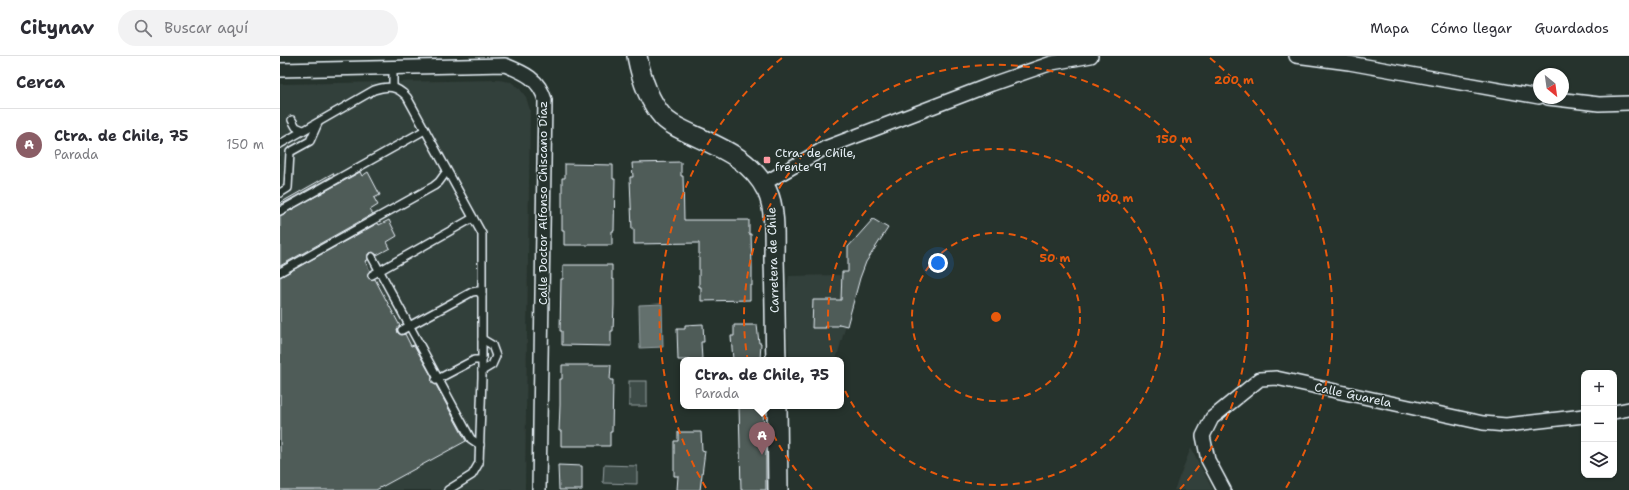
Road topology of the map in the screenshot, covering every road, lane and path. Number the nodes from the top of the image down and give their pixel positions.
1 (637, 56) edge
2 (1091, 56) edge
3 (1296, 56) edge
4 (393, 67) junction
5 (280, 70) edge
6 (393, 87) junction
7 (1533, 96) edge
8 (1569, 100) edge
9 (1629, 103) edge
10 (292, 120) dead end
11 (318, 122) junction
12 (303, 130) junction
13 (425, 130) junction
14 (280, 144) edge
15 (447, 171) junction
16 (763, 184) junction
17 (280, 193) edge
18 (280, 211) edge
19 (473, 218) junction
20 (372, 257) dead end
21 (280, 272) edge
22 (372, 275) dead end
23 (482, 295) junction
24 (402, 330) dead end
25 (482, 338) junction
26 (776, 357) edge
27 (482, 360) junction
28 (482, 371) junction
29 (436, 380) dead end
30 (777, 409) edge
31 (1629, 409) edge
32 (1617, 411) edge
33 (1581, 416) edge
34 (480, 445) junction
35 (448, 490) edge
36 (539, 490) edge
37 (778, 490) edge
38 (1224, 490) edge

1 - 16 street, Carretera de Chile
2 - 16 street
3 - 7 street
4 - 5 street, Calle Doctor Alfonso Chiscano Díaz
4 - 6 lane
4 - 36 street, Calle Doctor Alfonso Chiscano Díaz
6 - 11 lane
6 - 13 lane
8 - 9 street
10 - 12 lane
11 - 12 lane
11 - 17 lane
12 - 14 lane
13 - 15 lane
13 - 18 lane
15 - 19 lane
15 - 21 lane
16 - 26 street, Carretera de Chile
19 - 22 lane
19 - 23 lane
20 - 34 lane
23 - 24 lane
23 - 25 lane
25 - 27 lane
25 - 28 lane
27 - 28 lane
27 - 29 lane
28 - 34 lane
30 - 37 street
31 - 32 street
33 - 38 street, Calle Guarela
34 - 35 lane

